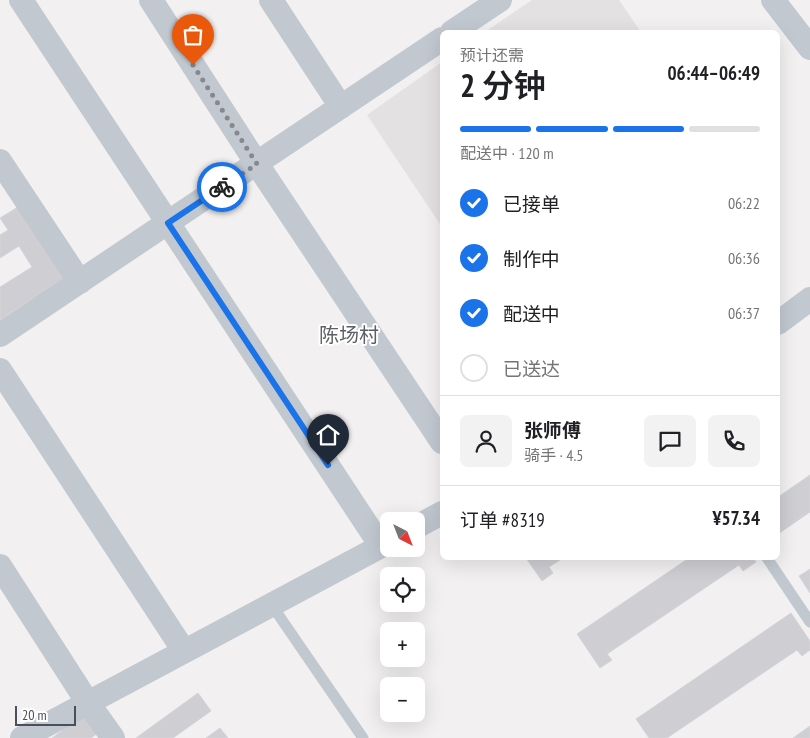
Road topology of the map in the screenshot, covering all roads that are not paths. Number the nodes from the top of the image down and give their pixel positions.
1 (21, 0) edge
2 (151, 0) edge
3 (271, 0) edge
4 (500, 0) edge
5 (773, 0) edge
6 (455, 30) edge
7 (440, 40) edge
8 (810, 48) edge
9 (341, 107) junction
10 (0, 161) edge
11 (257, 164) junction
12 (168, 223) junction
13 (80, 282) junction
14 (810, 300) edge
15 (780, 322) edge
16 (0, 335) edge
17 (0, 370) edge
18 (440, 439) edge
19 (440, 514) edge
20 (425, 522) edge
21 (380, 537) edge
22 (380, 547) edge
23 (768, 560) edge
24 (0, 566) edge
25 (271, 604) junction
26 (810, 622) edge
27 (184, 651) junction
28 (88, 703) junction
29 (22, 738) edge
30 (113, 738) edge
31 (363, 738) edge

1 - 12 street
2 - 11 street
3 - 9 street
4 - 6 street
5 - 8 street
7 - 9 street
9 - 11 street
10 - 13 street
11 - 12 street
11 - 18 street
12 - 13 street
12 - 21 street
13 - 16 street
14 - 15 street
17 - 27 street
19 - 20 street
22 - 25 street
23 - 26 lane
24 - 28 street
25 - 27 street
25 - 31 lane
27 - 28 street
28 - 29 street
28 - 30 street

